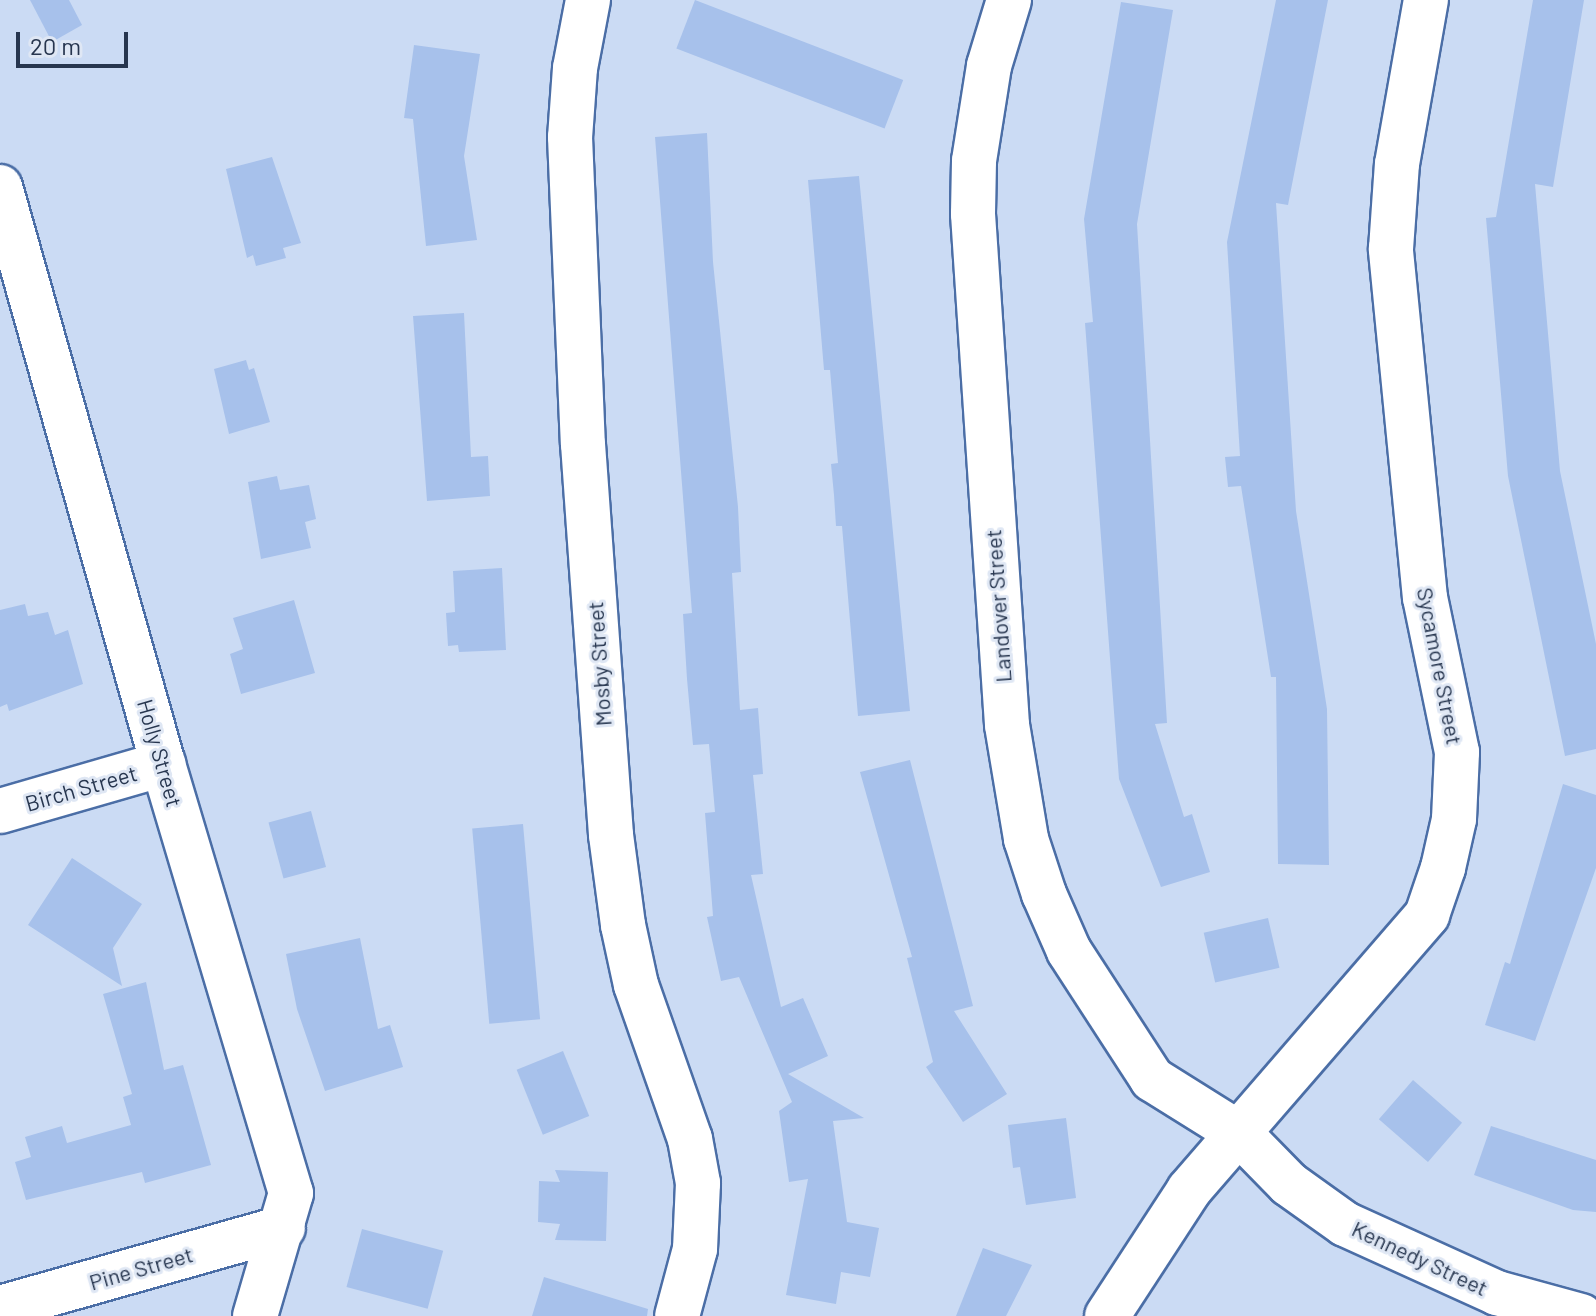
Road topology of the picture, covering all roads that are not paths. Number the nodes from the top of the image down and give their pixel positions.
1 (588, 0) edge
2 (1426, 0) edge
3 (1003, 2) edge
4 (0, 187) edge
5 (16, 317) edge
6 (163, 764) junction
7 (0, 811) edge
8 (1240, 1134) junction
9 (283, 1228) junction
10 (0, 1308) edge
11 (255, 1316) edge
12 (677, 1316) edge
13 (1107, 1316) edge
14 (1581, 1316) edge

1 - 12 street, Mosby Street
2 - 8 street, Sycamore Street
3 - 8 street, Landover Street
4 - 5 street, Holly Street
5 - 6 street, Holly Street
6 - 7 street, Birch Street
6 - 9 street, Holly Street
8 - 13 street, Sycamore Street
8 - 14 street, Kennedy Street
9 - 10 street, Pine Street
9 - 11 street, Holly Street

